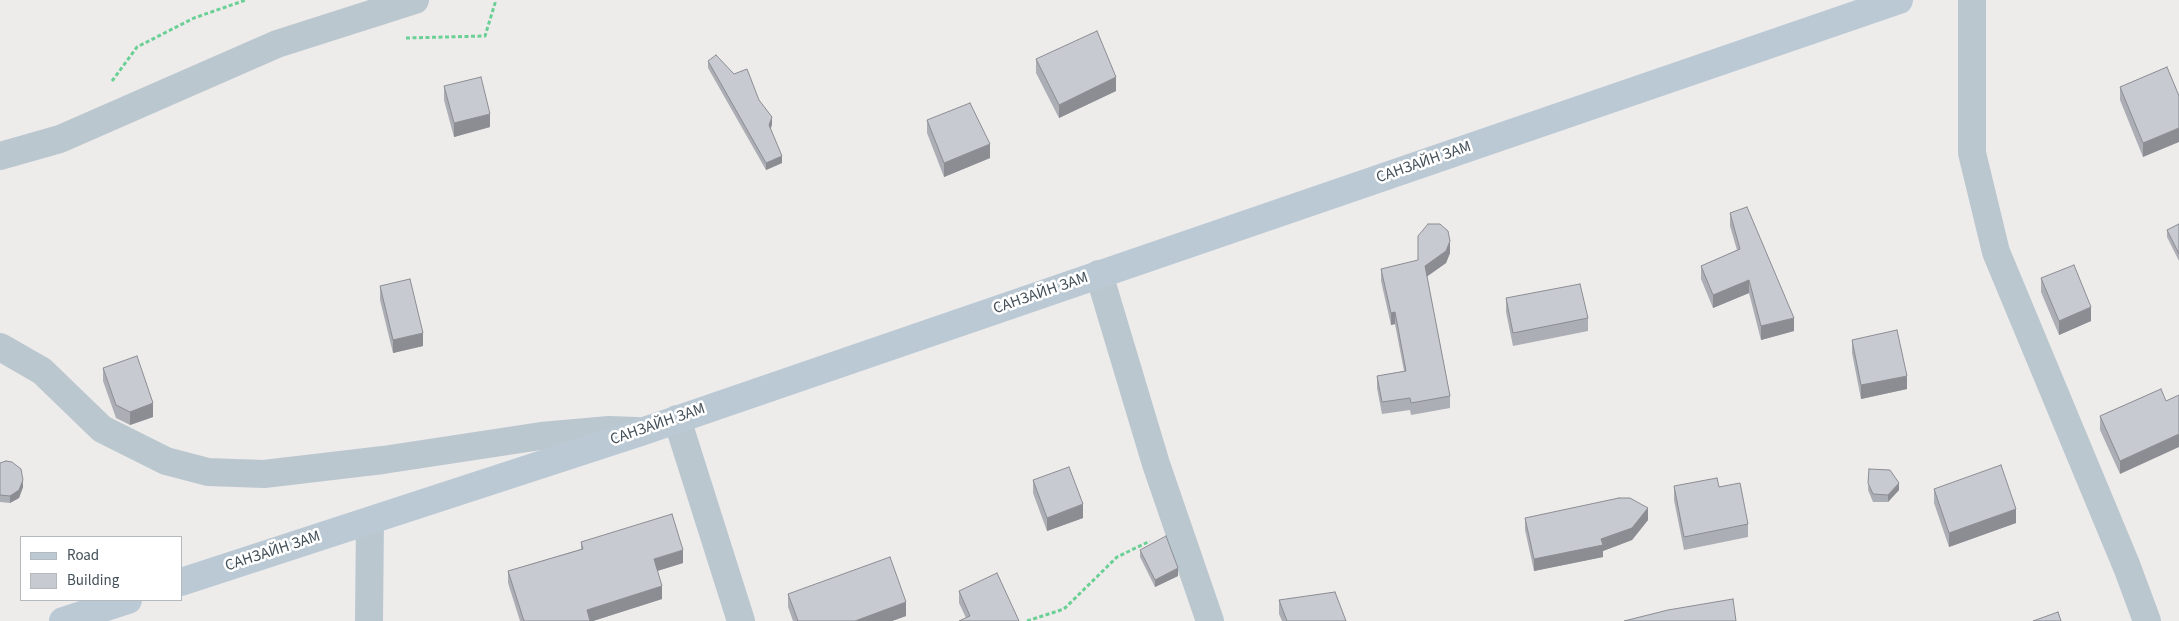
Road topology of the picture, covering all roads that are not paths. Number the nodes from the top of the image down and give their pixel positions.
1 (415, 0) edge
2 (1899, 0) edge
3 (1972, 0) edge
4 (0, 156) edge
5 (1099, 274) junction
6 (0, 348) edge
7 (677, 419) junction
8 (641, 432) junction
9 (370, 521) junction
10 (182, 582) edge
11 (125, 601) edge
12 (63, 621) edge
13 (369, 621) edge
14 (741, 621) edge
15 (1210, 621) edge
16 (2147, 621) edge

1 - 4 street
2 - 5 main road, САНЗАЙН ЗАМ
3 - 16 street
5 - 7 main road, САНЗАЙН ЗАМ
5 - 15 street
6 - 8 street
7 - 8 main road, САНЗАЙН ЗАМ
7 - 14 street
8 - 9 main road, САНЗАЙН ЗАМ
9 - 10 main road, САНЗАЙН ЗАМ
9 - 13 street
11 - 12 main road

